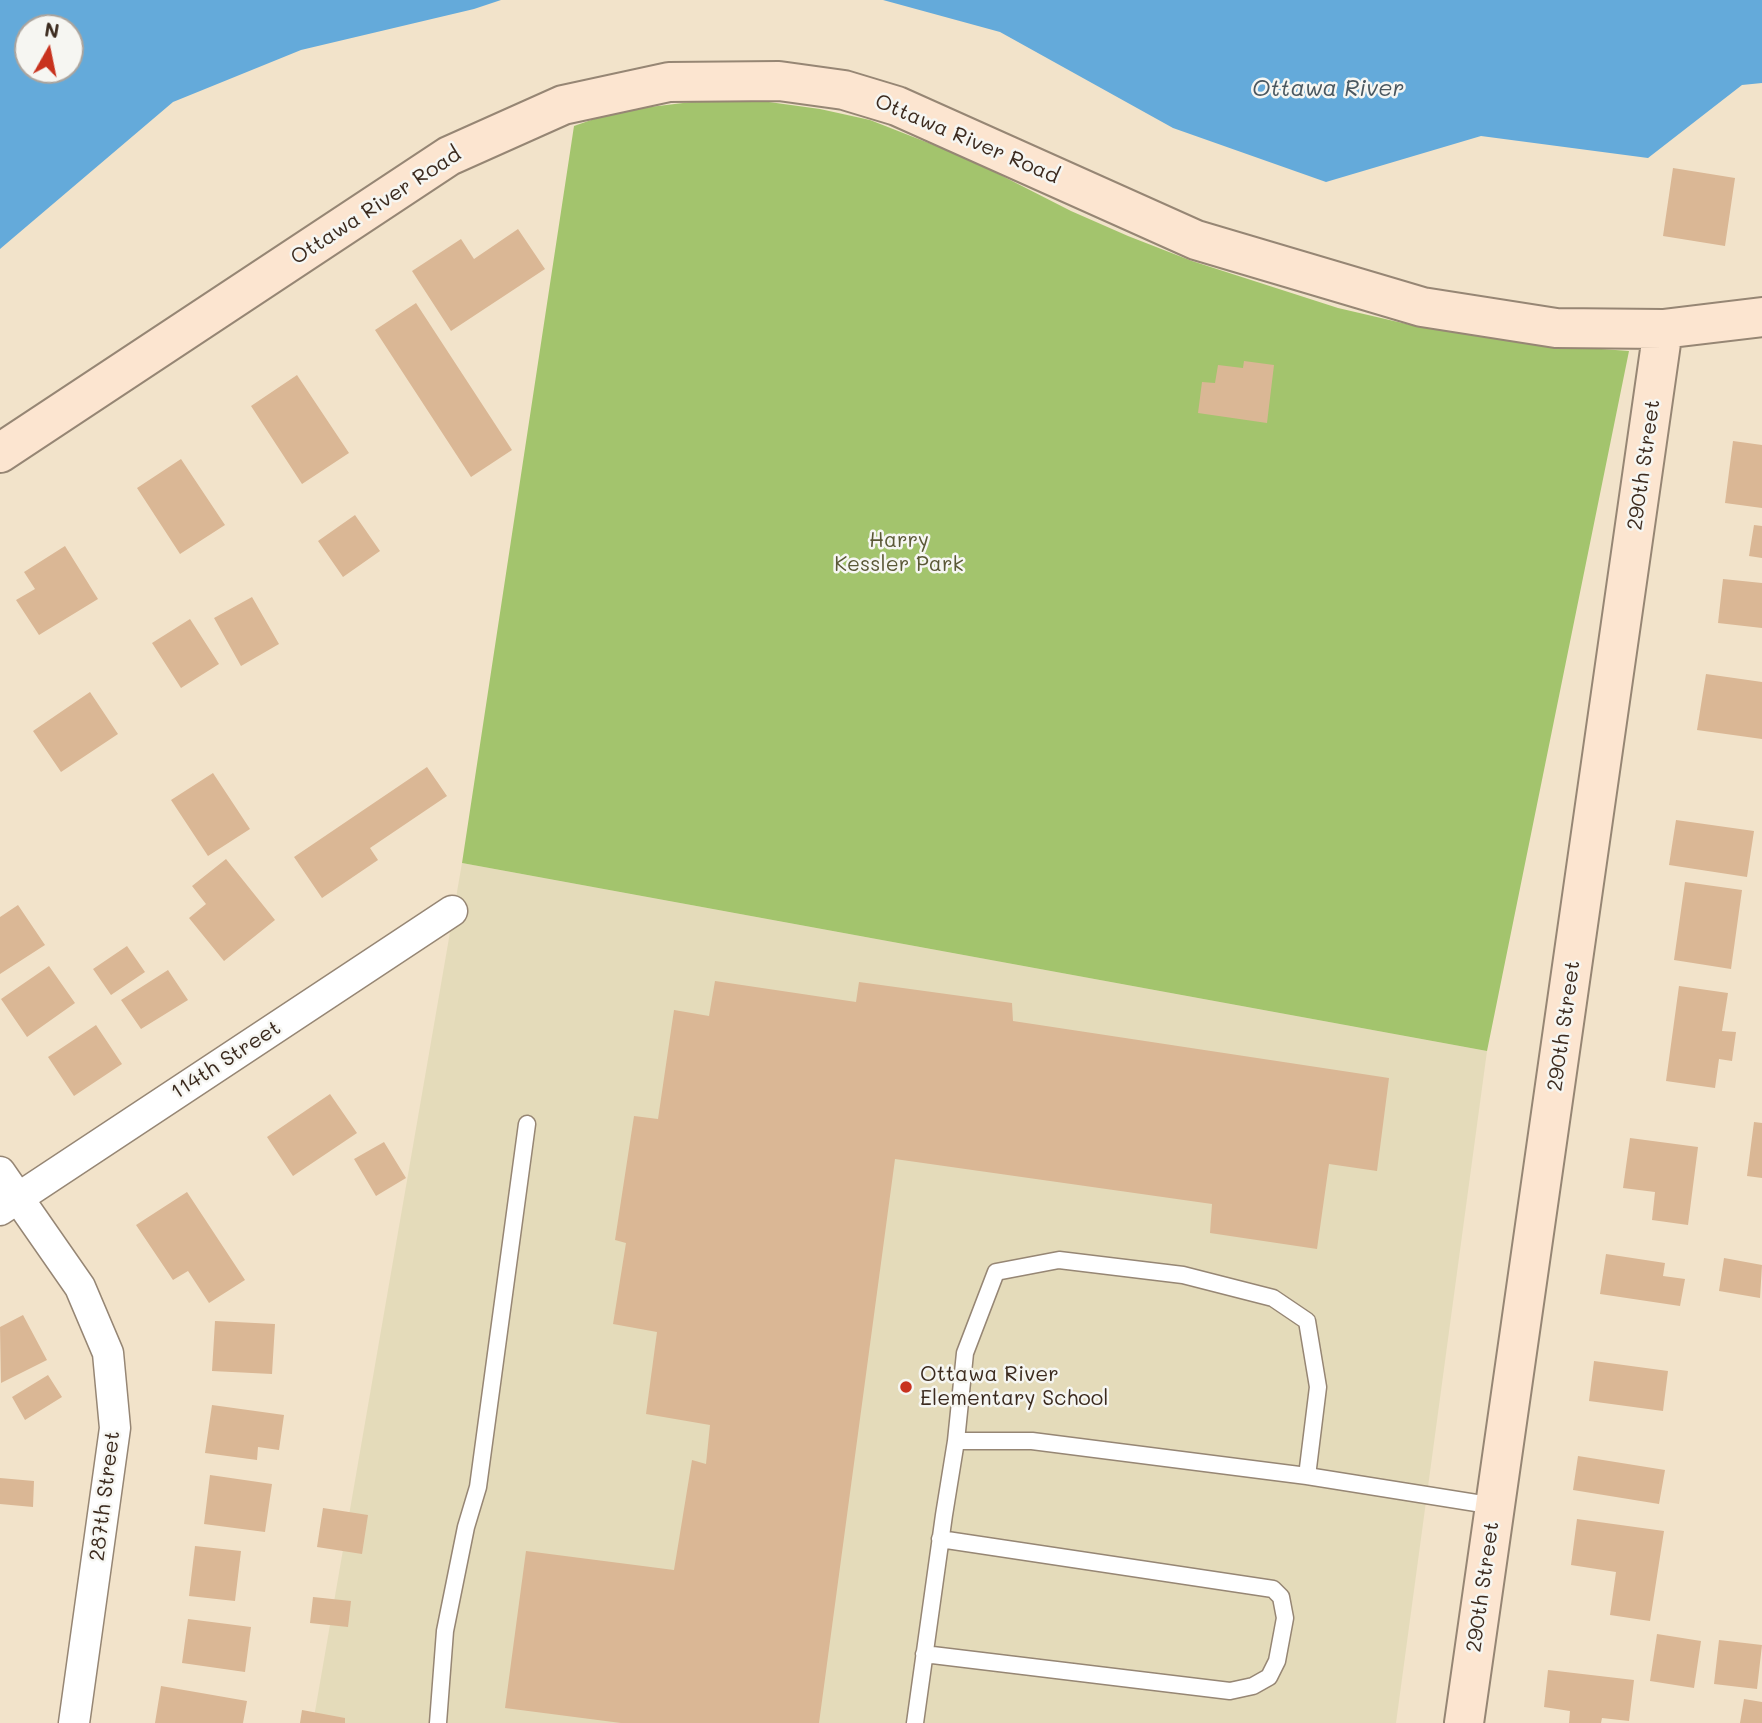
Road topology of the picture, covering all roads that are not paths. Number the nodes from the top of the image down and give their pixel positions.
1 (1762, 317) edge
2 (1663, 329) junction
3 (0, 453) edge
4 (452, 911) dead end
5 (527, 1124) dead end
6 (0, 1172) edge
7 (9, 1204) edge
8 (956, 1441) junction
9 (1307, 1476) junction
10 (1495, 1506) junction
11 (940, 1539) junction
12 (924, 1654) junction
13 (74, 1723) edge
14 (438, 1723) edge
15 (915, 1723) edge
16 (1464, 1723) edge

1 - 2 street, Ottawa River Road
2 - 3 street, Ottawa River Road
2 - 10 street, 290th Street
4 - 7 street, 114th Street
5 - 14 lane
6 - 7 street, 287th Street
7 - 13 street, 287th Street
8 - 9 lane
8 - 9 lane
8 - 11 lane
9 - 10 lane
10 - 16 street, 290th Street
11 - 12 lane
11 - 12 lane
12 - 15 lane

